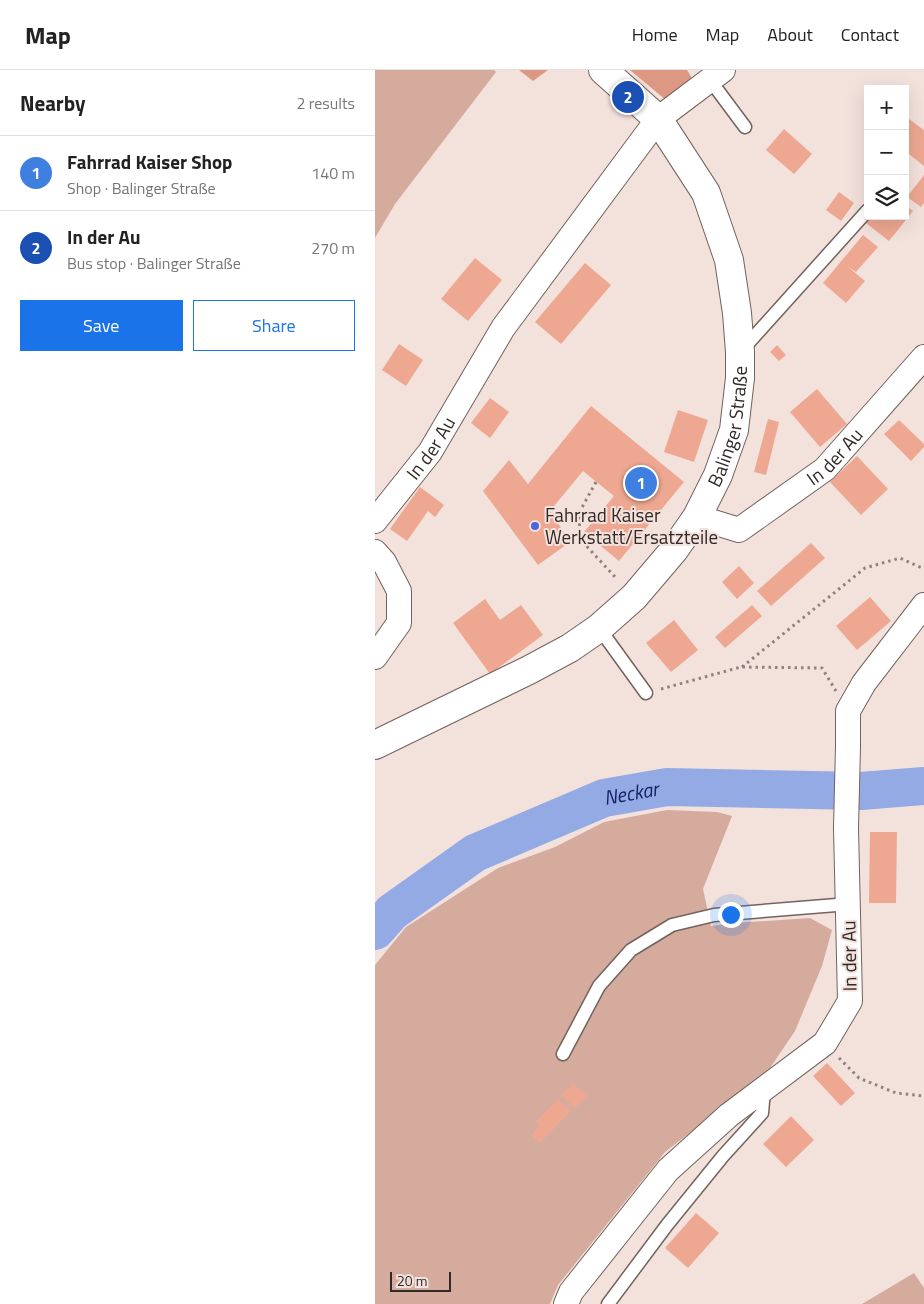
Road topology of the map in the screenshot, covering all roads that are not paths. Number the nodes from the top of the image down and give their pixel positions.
1 (603, 70) edge
2 (717, 75) edge
3 (658, 119) junction
4 (745, 127) dead end
5 (864, 214) edge
6 (740, 352) junction
7 (924, 357) edge
8 (697, 517) junction
9 (375, 521) edge
10 (375, 552) edge
11 (924, 605) edge
12 (599, 628) junction
13 (375, 657) edge
14 (646, 693) road end
15 (375, 745) edge
16 (849, 904) junction
17 (563, 1054) dead end
18 (764, 1090) junction
19 (566, 1304) edge
20 (608, 1304) edge

1 - 3 main road, Balinger Straße
2 - 3 street, In der Au
2 - 4 lane
3 - 6 main road, Balinger Straße
3 - 9 street, In der Au
5 - 6 lane
6 - 8 main road, Balinger Straße
7 - 8 street, In der Au
8 - 12 main road, Balinger Straße
10 - 13 street
11 - 16 street, In der Au
12 - 14 lane
12 - 15 main road, Balinger Straße
16 - 17 lane
16 - 18 street, In der Au
18 - 19 street, In der Au
18 - 20 lane

